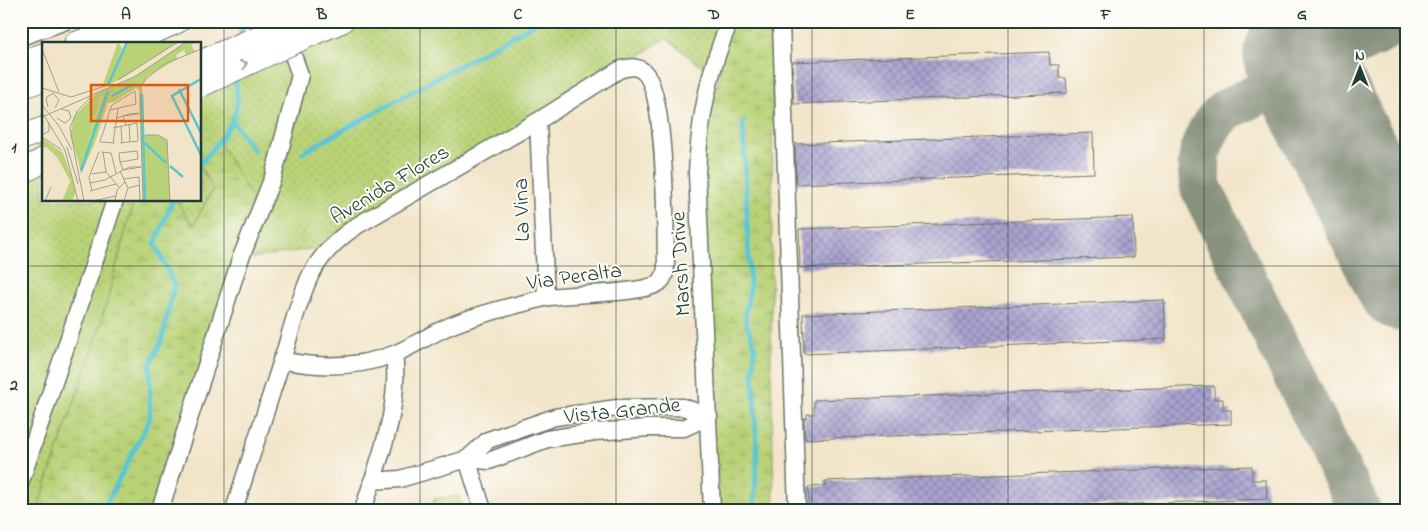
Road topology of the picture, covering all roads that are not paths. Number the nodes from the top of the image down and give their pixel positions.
1 (66, 21) edge
2 (340, 21) edge
3 (730, 21) edge
4 (781, 21) edge
5 (158, 24) edge
6 (300, 26) edge
7 (21, 37) edge
8 (84, 42) edge
9 (128, 42) edge
10 (42, 56) edge
11 (21, 63) edge
12 (201, 63) edge
13 (638, 68) joint
14 (42, 79) edge
15 (201, 83) edge
16 (21, 87) edge
17 (538, 120) junction
18 (42, 130) edge
19 (21, 138) edge
20 (42, 161) edge
21 (21, 172) edge
22 (115, 201) edge
23 (546, 298) junction
24 (394, 354) junction
25 (281, 360) junction
26 (708, 416) junction
27 (467, 459) junction
28 (21, 481) edge
29 (372, 481) junction
30 (160, 510) edge
31 (234, 510) edge
32 (363, 510) edge
33 (483, 510) edge
34 (712, 510) edge
35 (797, 510) edge

1 - 7 street
2 - 6 highway
3 - 26 street, Marsh Drive
4 - 35 street
5 - 8 highway
5 - 9 highway
6 - 12 highway, bridge
15 -> 6 highway, bridge
6 - 30 street
10 - 11 highway
13 - 17 street, Avenida Flores
13 - 23 street, Via Peralta
14 - 16 highway
17 - 23 street, La Vina
17 - 25 street, Avenida Flores
18 - 19 highway
20 - 21 highway
22 - 28 street
23 - 24 street, Via Peralta
24 - 25 street, Via Peralta
24 - 29 street
25 - 31 street, Avenida Flores
26 - 27 street, Vista Grande
26 - 27 street, Vista Grande
26 - 34 street, Marsh Drive
27 - 29 street, Vista Grande
27 - 33 street
29 - 32 street

